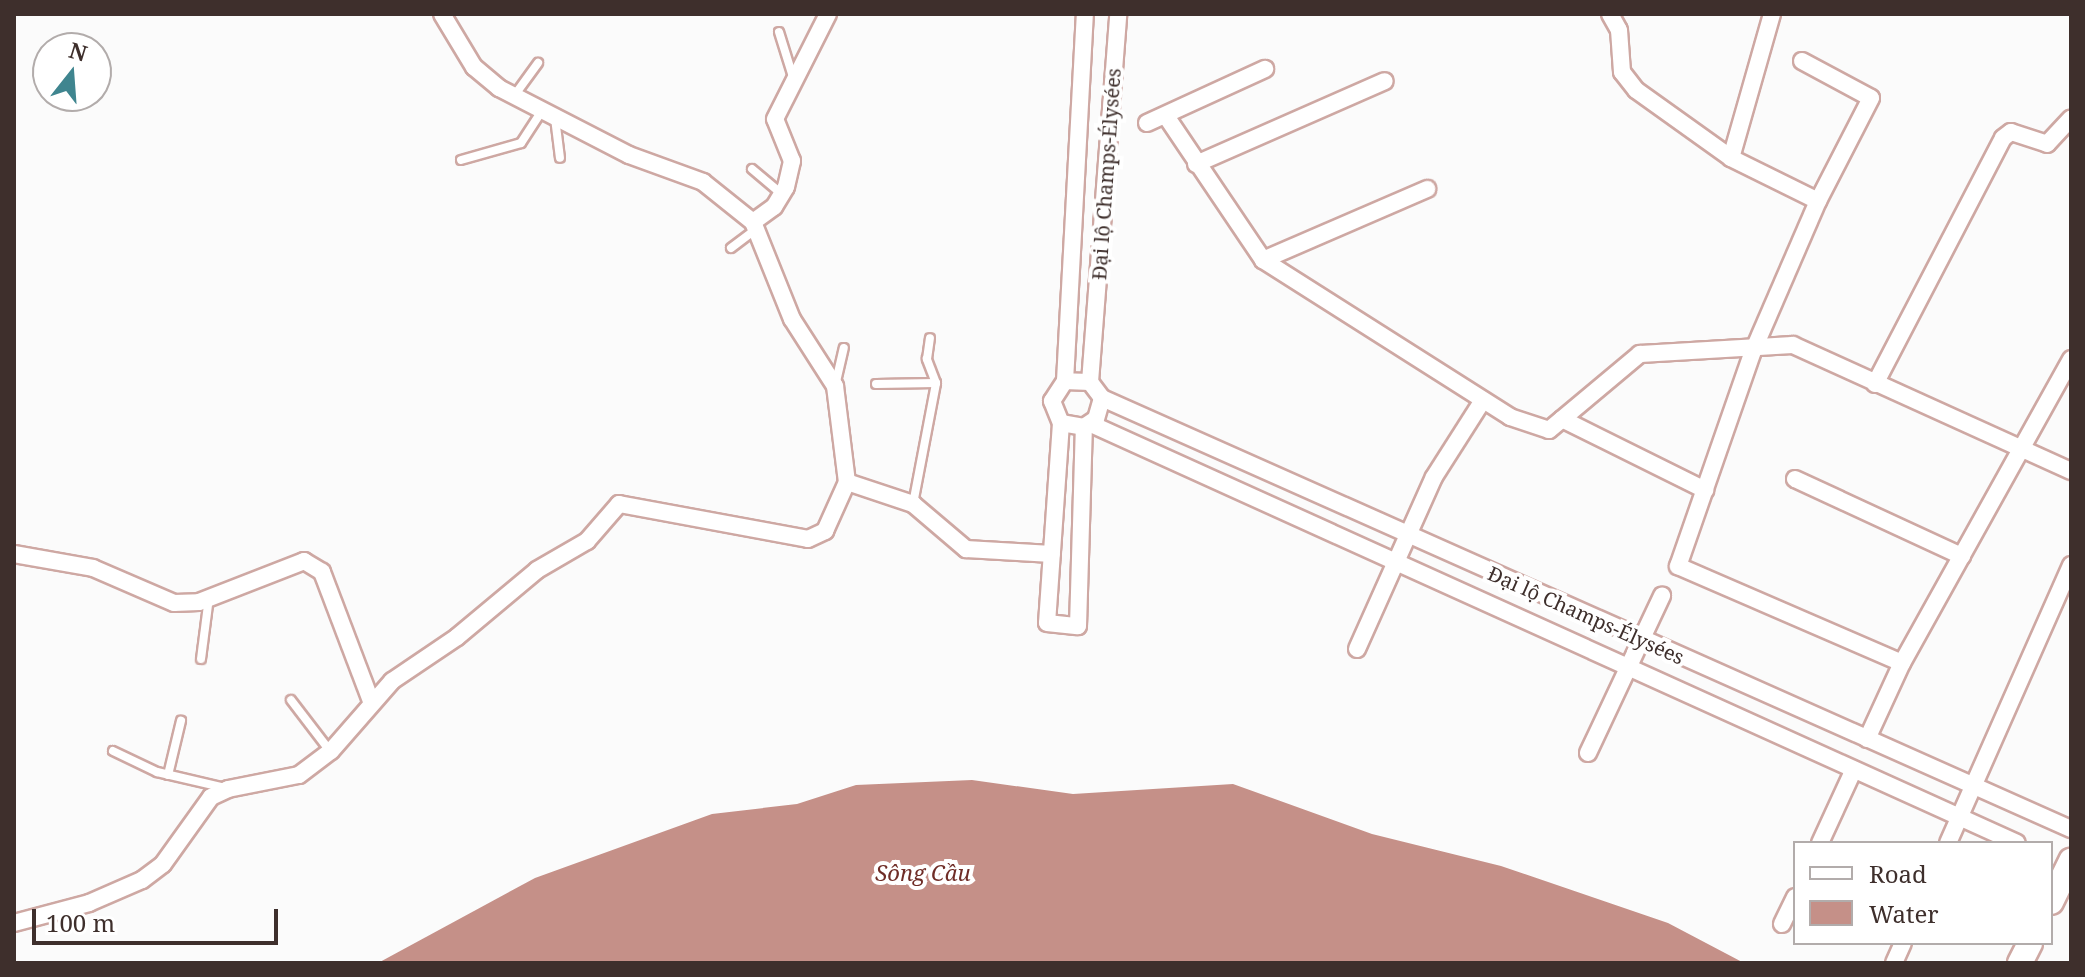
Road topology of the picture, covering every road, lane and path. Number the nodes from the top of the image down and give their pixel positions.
1 (442, 14) edge
2 (828, 14) edge
3 (1085, 14) edge
4 (1118, 14) edge
5 (1610, 14) edge
6 (1772, 14) edge
7 (779, 32) dead end
8 (1802, 61) dead end
9 (538, 63) dead end
10 (1265, 69) dead end
11 (794, 80) junction
12 (1385, 81) dead end
13 (514, 96) junction
14 (548, 115) junction
15 (1166, 116) junction
16 (2071, 118) edge
17 (1147, 123) dead end
18 (560, 158) dead end
19 (1731, 158) junction
20 (461, 160) dead end
21 (1196, 164) junction
22 (752, 169) dead end
23 (1427, 189) dead end
24 (782, 194) junction
25 (1818, 201) junction
26 (754, 225) junction
27 (731, 248) dead end
28 (1263, 260) junction
29 (930, 338) dead end
30 (844, 348) dead end
31 (1753, 351) junction
32 (2071, 359) edge
33 (1065, 381) junction
34 (1090, 382) junction
35 (936, 383) junction
36 (876, 384) dead end
37 (1875, 384) junction
38 (835, 386) junction
39 (1102, 398) junction
40 (1483, 400) junction
41 (1562, 419) junction
42 (1061, 423) junction
43 (1087, 426) junction
44 (2021, 449) junction
45 (2071, 471) edge
46 (1795, 479) dead end
47 (847, 482) junction
48 (1705, 490) junction
49 (913, 504) junction
50 (1407, 536) junction
51 (14, 554) edge
52 (1052, 554) junction
53 (1962, 556) junction
54 (1394, 561) junction
55 (2071, 565) edge
56 (1662, 596) dead end
57 (209, 597) junction
58 (1641, 639) junction
59 (1357, 649) dead end
60 (201, 659) dead end
61 (1902, 663) junction
62 (1628, 667) junction
63 (291, 700) dead end
64 (371, 701) junction
65 (181, 721) dead end
66 (1867, 739) junction
67 (113, 751) dead end
68 (331, 751) junction
69 (1588, 753) dead end
70 (1854, 769) junction
71 (168, 775) junction
72 (1973, 786) junction
73 (228, 789) junction
74 (1959, 817) junction
75 (2071, 829) edge
76 (1821, 841) edge
77 (1949, 841) edge
78 (2013, 841) edge
79 (2064, 862) edge
80 (2053, 896) edge
81 (1793, 901) edge
82 (14, 923) edge
83 (1782, 924) dead end
84 (2029, 945) edge
85 (2020, 963) edge

1 - 13 street
2 - 11 street
3 - 33 street, Đại lộ Champs-Élysées
4 - 34 street, Đại lộ Champs-Élysées
5 - 19 street
6 - 19 street
7 - 11 lane
8 - 25 street
9 - 13 lane
10 - 15 street
11 - 24 street
12 - 21 street
13 - 14 street
14 - 18 lane
14 - 20 lane
14 - 26 street
15 - 17 street
15 - 21 street
16 - 37 street
19 - 25 street
21 - 28 street
22 - 24 lane
23 - 28 street
24 - 26 street
25 - 31 street
26 - 27 lane
26 - 38 street
28 - 40 street
29 - 35 lane
30 - 38 lane
31 - 37 street
31 - 41 street
31 - 48 street
32 - 44 street
33 - 34 street
33 - 42 street, Đại lộ Champs-Élysées
34 - 39 street, Đại lộ Champs-Élysées
35 - 36 lane
35 - 49 lane
37 - 44 street
38 - 47 street
39 - 43 street
39 - 50 street, Đại lộ Champs-Élysées
40 - 41 street
40 - 50 street
41 - 48 street
42 - 43 street, Đại lộ Champs-Élysées
42 - 52 street, Đại lộ Champs-Élysées
43 - 52 street, Đại lộ Champs-Élysées
43 - 54 street, Đại lộ Champs-Élysées
44 - 45 street
44 - 53 street
46 - 53 street
47 - 49 street
47 - 64 street
48 - 61 street
49 - 52 street
50 - 54 street
50 - 58 street, Đại lộ Champs-Élysées
51 - 57 street
53 - 61 street
54 - 59 street
54 - 62 street, Đại lộ Champs-Élysées
55 - 72 street
56 - 58 street
57 - 60 lane
57 - 64 street
58 - 62 street
58 - 66 street, Đại lộ Champs-Élysées
61 - 66 street
62 - 69 street
62 - 70 street, Đại lộ Champs-Élysées
63 - 68 lane
64 - 68 street
65 - 71 lane
66 - 72 street, Đại lộ Champs-Élysées
67 - 71 lane
68 - 73 street
70 - 74 street, Đại lộ Champs-Élysées
70 - 76 street
71 - 73 lane
72 - 74 street
72 - 75 street, Đại lộ Champs-Élysées
73 - 82 street
74 - 77 street
74 - 78 street, Đại lộ Champs-Élysées
79 - 80 main road
81 - 83 street
84 - 85 main road

